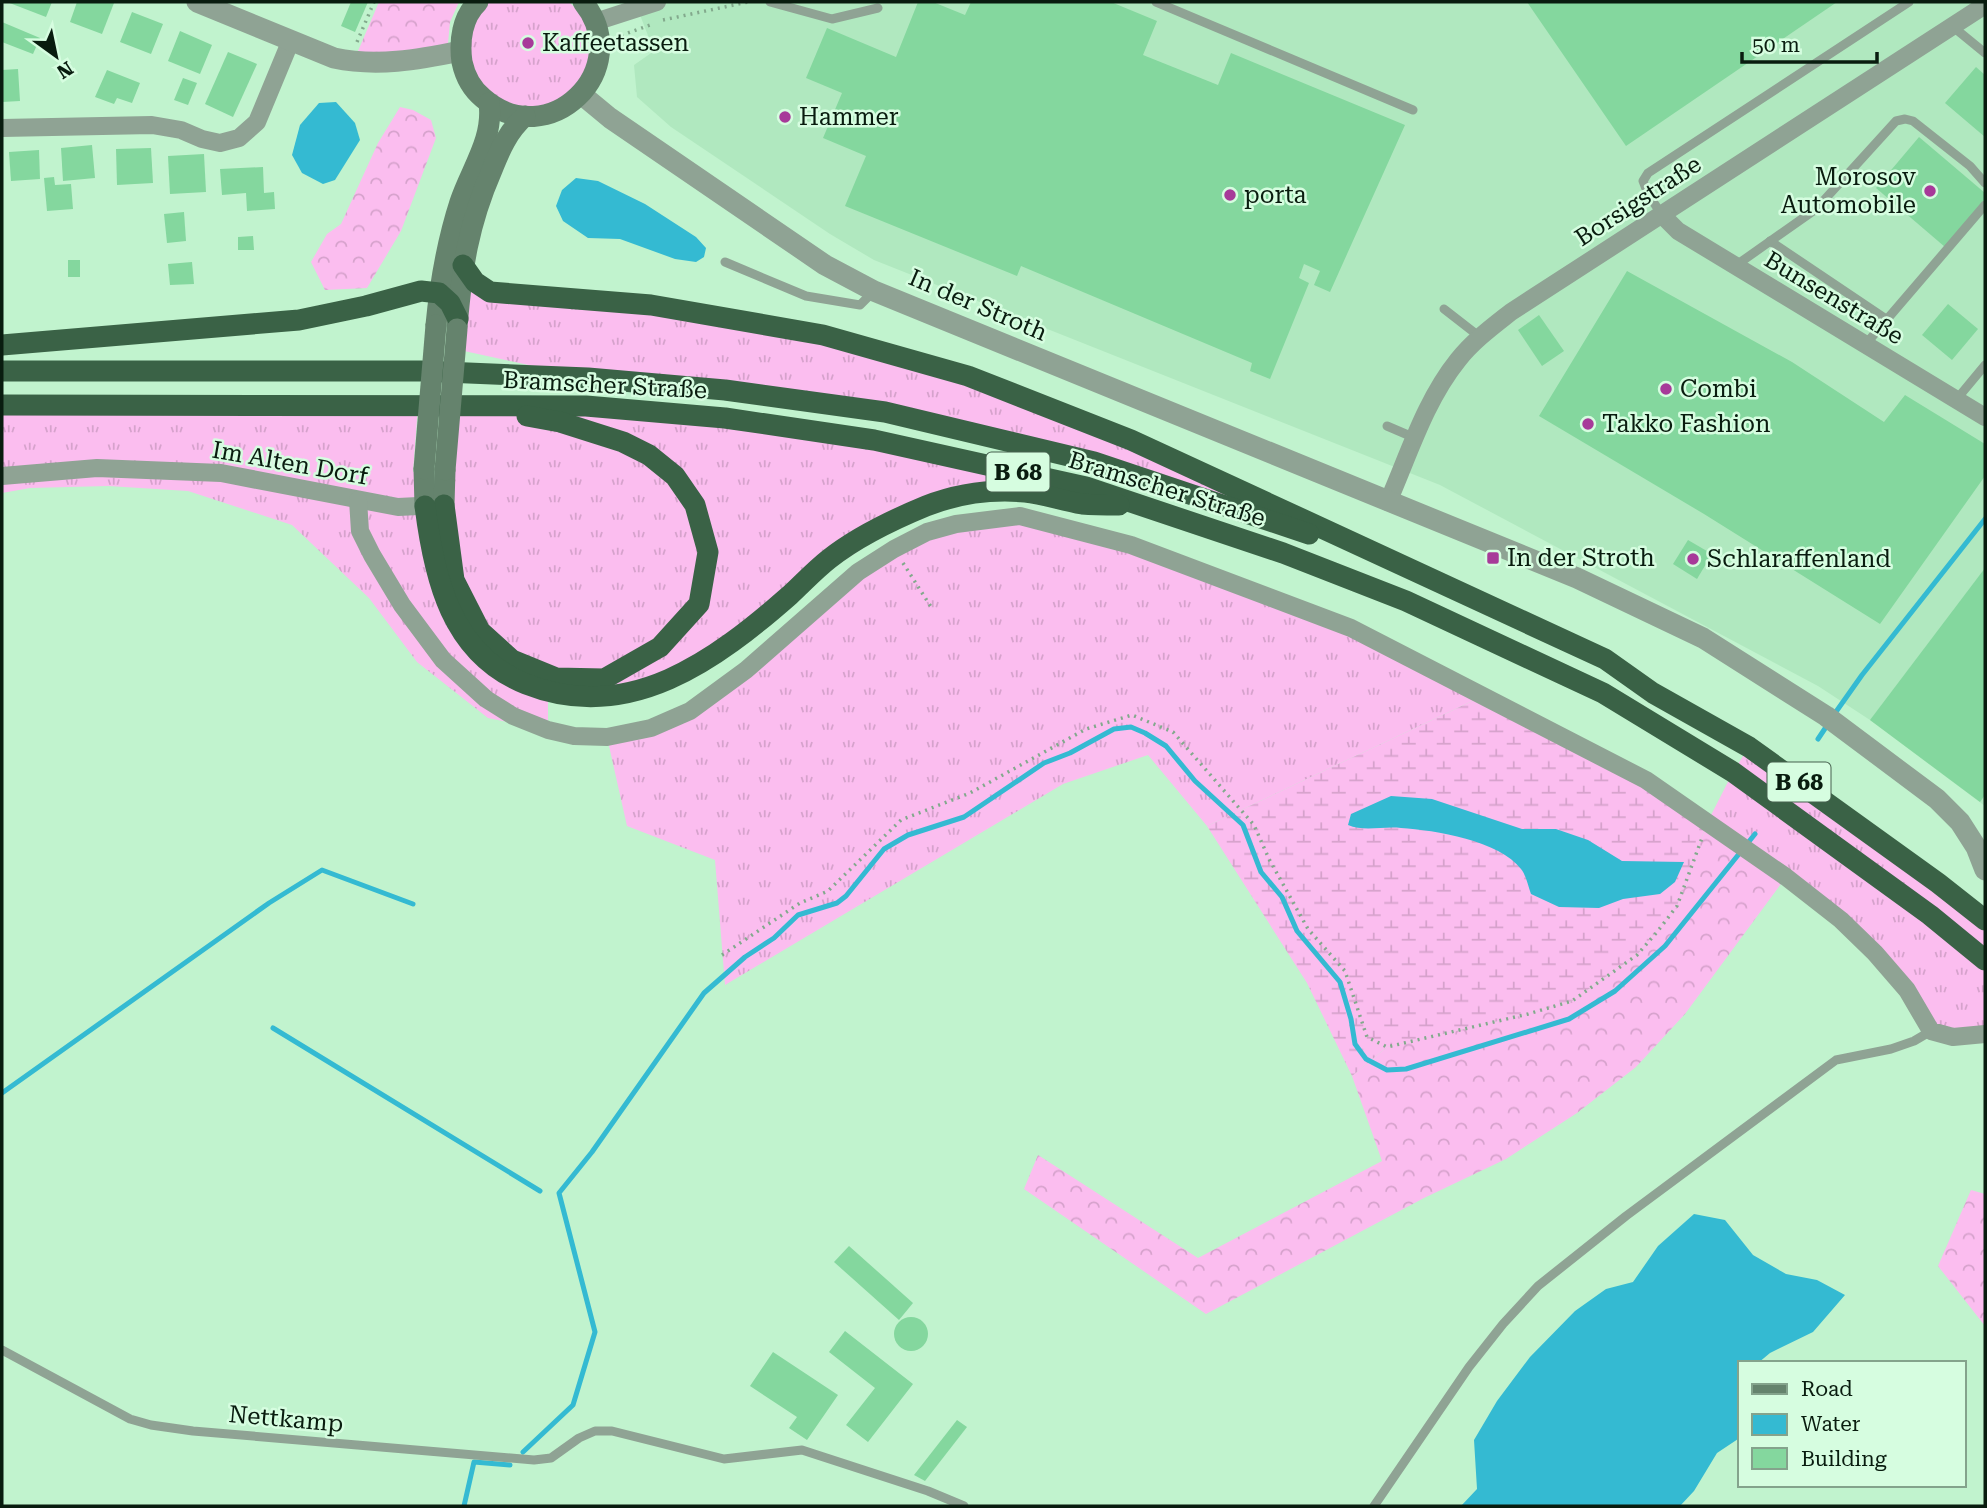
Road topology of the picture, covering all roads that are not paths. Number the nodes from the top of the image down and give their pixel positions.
1 (197, 2) edge
2 (478, 2) edge
3 (583, 2) edge
4 (657, 2) edge
5 (770, 2) edge
6 (1156, 2) edge
7 (1909, 2) edge
8 (1985, 5) edge
9 (878, 8) dead end
10 (595, 22) junction
11 (1952, 26) junction
12 (291, 40) junction
13 (460, 51) junction
14 (1985, 53) edge
15 (581, 94) junction
16 (489, 103) junction
17 (1413, 110) dead end
18 (524, 116) junction
19 (2, 128) edge
20 (1985, 183) edge
21 (1985, 205) edge
22 (1662, 215) junction
23 (1770, 241) junction
24 (725, 262) dead end
25 (463, 265) junction
26 (1735, 266) junction
27 (874, 291) junction
28 (439, 293) junction
29 (1444, 309) dead end
30 (1886, 318) junction
31 (458, 324) junction
32 (1480, 337) junction
33 (2, 345) edge
34 (1865, 345) junction
35 (1985, 365) edge
36 (2, 371) edge
37 (1955, 400) junction
38 (2, 405) edge
39 (463, 406) junction
40 (1985, 417) edge
41 (1387, 426) dead end
42 (1415, 439) junction
43 (435, 470) junction
44 (2, 476) edge
45 (358, 500) junction
46 (1388, 502) junction
47 (434, 506) junction
48 (1144, 506) junction
49 (1420, 572) junction
50 (1985, 870) edge
51 (1985, 920) edge
52 (1985, 960) edge
53 (1931, 1031) junction
54 (1985, 1034) edge
55 (2, 1350) edge
56 (964, 1506) edge
57 (1374, 1506) edge

1 - 12 street
2 - 13 main road
3 - 10 main road
4 - 10 street
5 - 9 lane
6 - 17 lane
7 - 22 lane
8 - 11 street, Borsigstraße
10 - 15 main road
11 - 14 lane
11 - 22 street, Borsigstraße
12 - 13 street
12 - 19 street
13 - 16 main road
15 - 18 main road
15 - 27 street, In der Stroth
16 - 18 main road
16 - 28 main road
18 - 25 main road
20 - 23 lane
21 - 30 lane
22 - 26 street, Bunsenstraße
22 - 32 street, Borsigstraße
23 - 26 lane
23 - 30 lane
24 - 27 lane
25 - 31 main road
25 - 49 highway
26 - 34 street, Bunsenstraße
27 - 46 street, In der Stroth
28 - 31 highway
28 - 33 highway
28 - 43 main road, bridge
29 - 32 lane
30 - 34 lane
31 - 43 main road, bridge
32 - 42 street, Borsigstraße
34 - 37 street, Bunsenstraße
35 - 37 lane
36 - 49 highway, B 68
37 - 40 street, Bunsenstraße
38 - 39 highway, Bramscher Straße / B 68
39 - 47 highway
39 - 48 highway, Bramscher Straße / B 68
41 - 42 lane
42 - 46 street, Borsigstraße
43 - 47 main road
44 - 45 street, Im Alten Dorf
45 - 47 street, Im Alten Dorf
45 - 53 street
46 - 50 street, In der Stroth
47 - 48 highway
48 - 52 highway, Bramscher Straße / B 68
49 - 51 highway, B 68
53 - 54 street
53 - 57 lane
55 - 56 lane, Nettkamp

